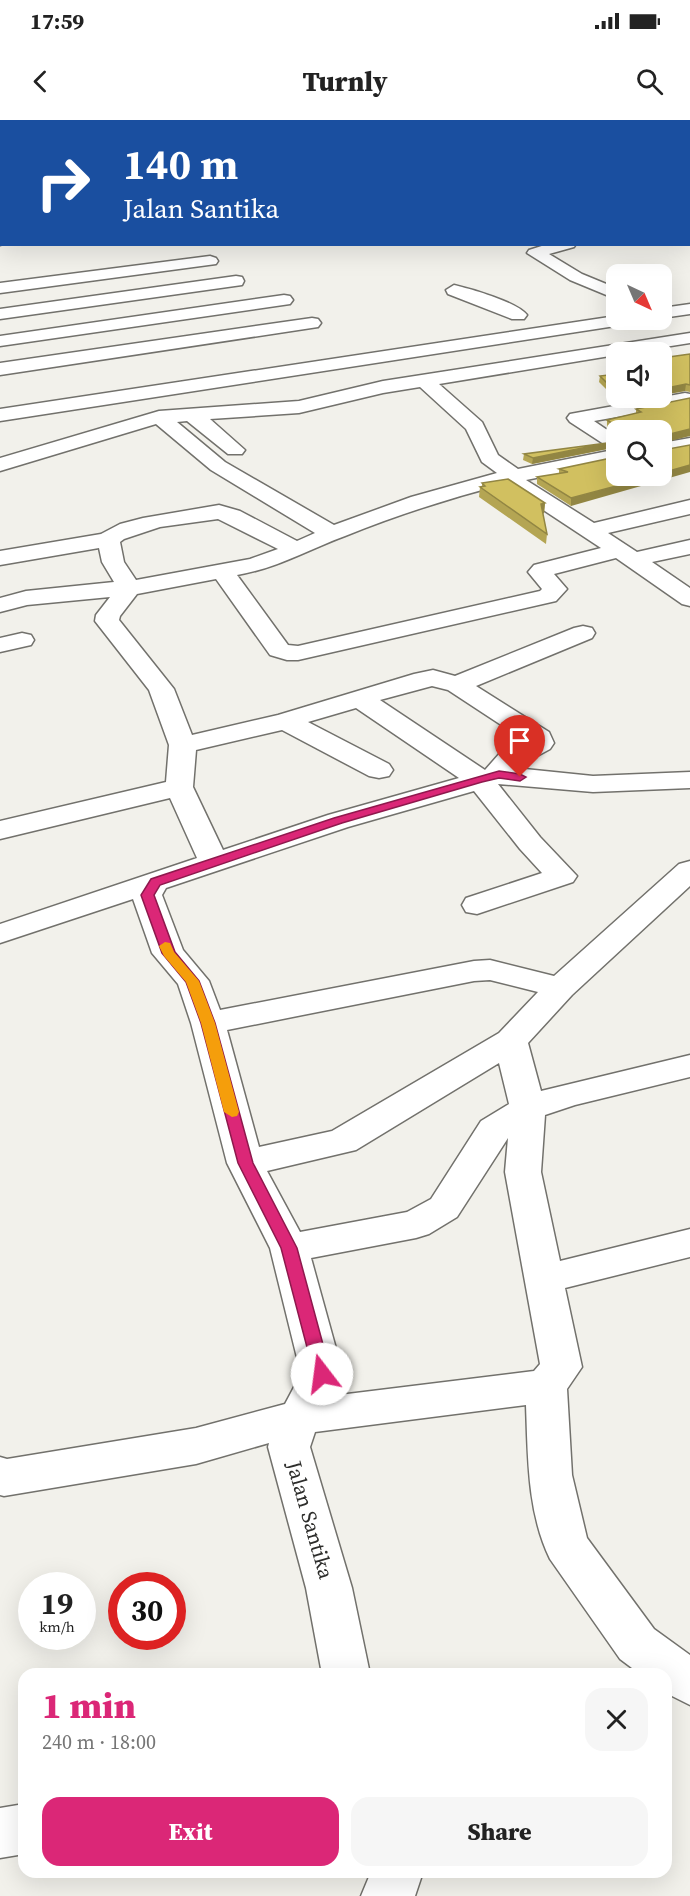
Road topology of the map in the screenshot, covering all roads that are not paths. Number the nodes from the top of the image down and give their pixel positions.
1 (191, 246) edge
2 (560, 246) edge
3 (210, 261) junction
4 (236, 281) junction
5 (0, 288) edge
6 (454, 290) dead end
7 (606, 290) edge
8 (284, 300) junction
9 (690, 301) edge
10 (606, 302) edge
11 (594, 304) dead end
12 (672, 304) edge
13 (690, 309) edge
14 (540, 312) dead end
15 (672, 312) edge
16 (606, 313) edge
17 (0, 314) edge
18 (518, 315) junction
19 (483, 321) dead end
20 (606, 322) edge
21 (690, 338) edge
22 (0, 341) edge
23 (668, 342) edge
24 (350, 353) junction
25 (606, 353) edge
26 (0, 369) edge
27 (423, 380) junction
28 (672, 390) edge
29 (688, 400) edge
30 (0, 406) edge
31 (191, 414) junction
32 (0, 415) edge
33 (159, 417) junction
34 (606, 438) edge
35 (690, 444) edge
36 (672, 447) edge
37 (235, 450) dead end
38 (606, 458) edge
39 (0, 465) edge
40 (510, 476) junction
41 (690, 507) edge
42 (587, 531) junction
43 (332, 533) junction
44 (108, 540) junction
45 (690, 547) edge
46 (297, 550) junction
47 (624, 555) junction
48 (0, 558) edge
49 (222, 572) junction
50 (0, 579) edge
51 (129, 588) junction
52 (26, 598) junction
53 (690, 600) edge
54 (0, 605) edge
55 (583, 633) dead end
56 (457, 685) junction
57 (359, 698) junction
58 (285, 721) junction
59 (183, 745) junction
60 (379, 770) dead end
61 (489, 777) junction
62 (179, 787) junction
63 (686, 787) edge
64 (0, 830) edge
65 (214, 862) junction
66 (690, 870) edge
67 (155, 882) junction
68 (477, 904) dead end
69 (0, 934) edge
70 (560, 988) junction
71 (208, 1023) junction
72 (511, 1041) junction
73 (690, 1066) edge
74 (528, 1108) junction
75 (245, 1163) junction
76 (690, 1243) edge
77 (289, 1248) junction
78 (544, 1279) junction
79 (546, 1386) junction
80 (299, 1417) junction
81 (0, 1475) edge
82 (345, 1668) edge
83 (670, 1668) edge
84 (672, 1670) edge
85 (690, 1683) edge
86 (18, 1830) edge
87 (0, 1833) edge
88 (396, 1878) edge
89 (388, 1896) edge

1 - 3 street
2 - 7 street
3 - 4 street
3 - 5 street
4 - 8 street
4 - 17 street
6 - 18 street
8 - 22 street
8 - 26 street
9 - 12 street
10 - 11 street
13 - 15 street
14 - 18 street
16 - 24 street
18 - 19 street
20 - 24 street
21 - 23 street
24 - 30 street
24 - 32 street
25 - 27 street
27 - 31 street
27 - 40 street
28 - 29 street
29 - 34 street
31 - 33 street
31 - 37 street
33 - 39 street
33 - 43 street
35 - 36 street
38 - 40 street
40 - 42 street
40 - 43 street
41 - 42 street
42 - 47 street
43 - 46 street
44 - 46 street
44 - 48 street
44 - 51 street
45 - 47 street
46 - 49 street
47 - 49 street
47 - 53 street
49 - 51 street
50 - 52 street
51 - 52 street
51 - 59 street
52 - 54 street
55 - 56 street
56 - 57 street
56 - 61 street
57 - 58 street
57 - 61 street
58 - 59 street
58 - 60 street
59 - 62 street
61 - 63 street
61 - 65 street
61 - 68 street
62 - 64 street
62 - 65 street
65 - 67 street
66 - 70 street
67 - 69 street
67 - 71 street, Jalan Santika
70 - 71 street
70 - 72 street
71 - 75 street, Jalan Santika
72 - 74 street
72 - 75 street
73 - 74 street
74 - 77 street
74 - 78 street
75 - 77 street, Jalan Santika
76 - 78 street
77 - 80 street, Jalan Santika
78 - 79 street
79 - 80 street
79 - 83 street
80 - 81 street
80 - 82 street, Jalan Santika
84 - 85 street
86 - 87 street
88 - 89 street

